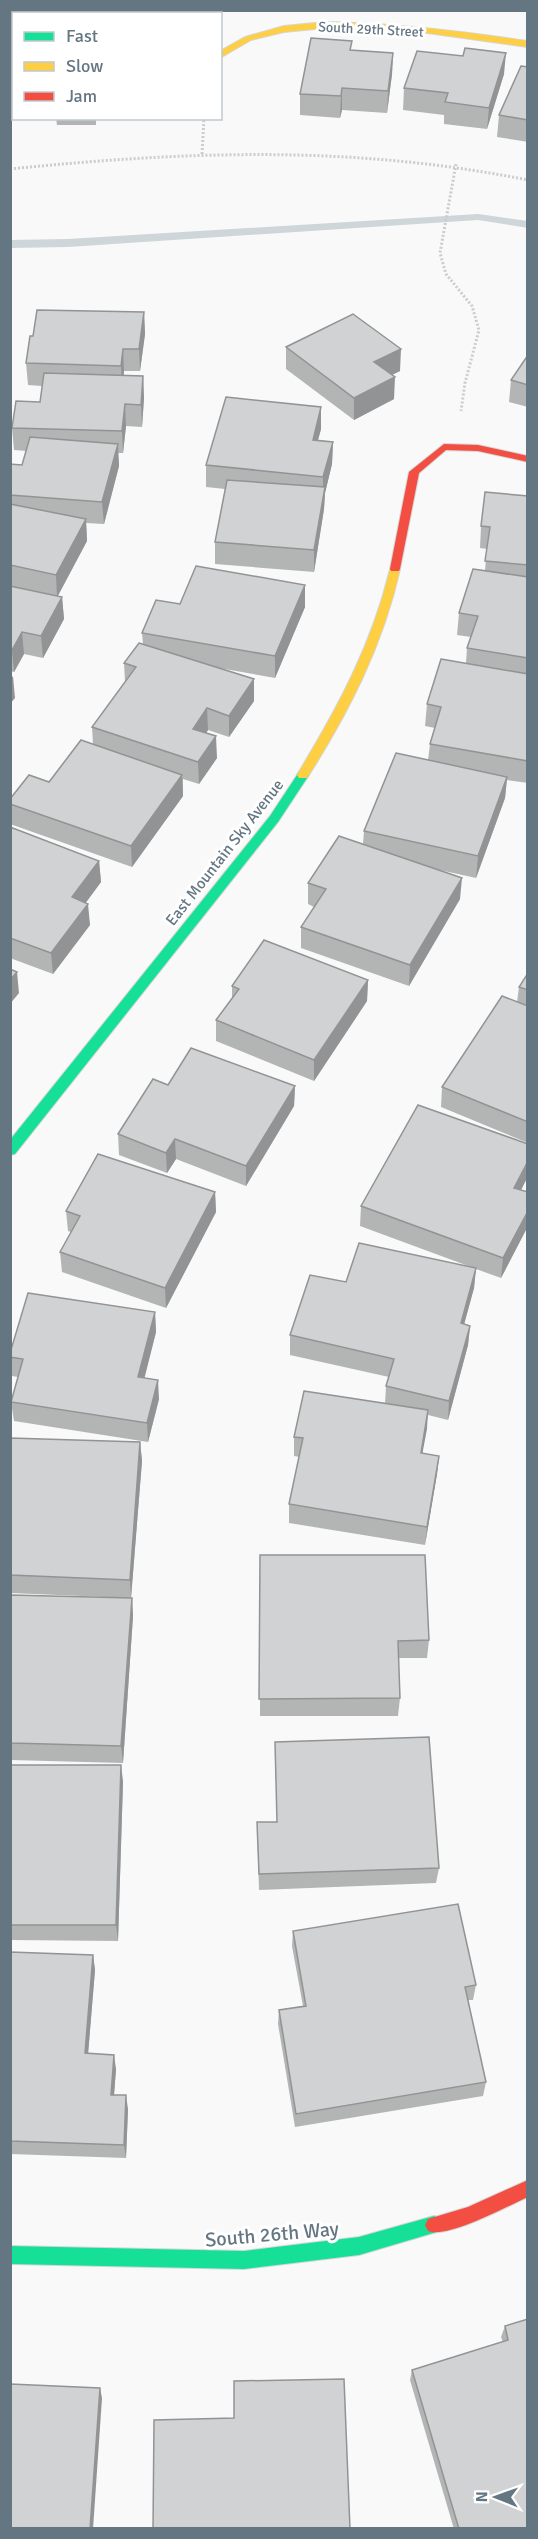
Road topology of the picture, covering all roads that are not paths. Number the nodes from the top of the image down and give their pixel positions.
1 (528, 44) edge
2 (222, 53) edge
3 (528, 459) edge
4 (10, 1150) edge
5 (528, 2188) edge
6 (10, 2255) edge

1 - 2 street, South 29th Street
3 - 4 street, East Mountain Sky Avenue
5 - 6 street, South 26th Way

